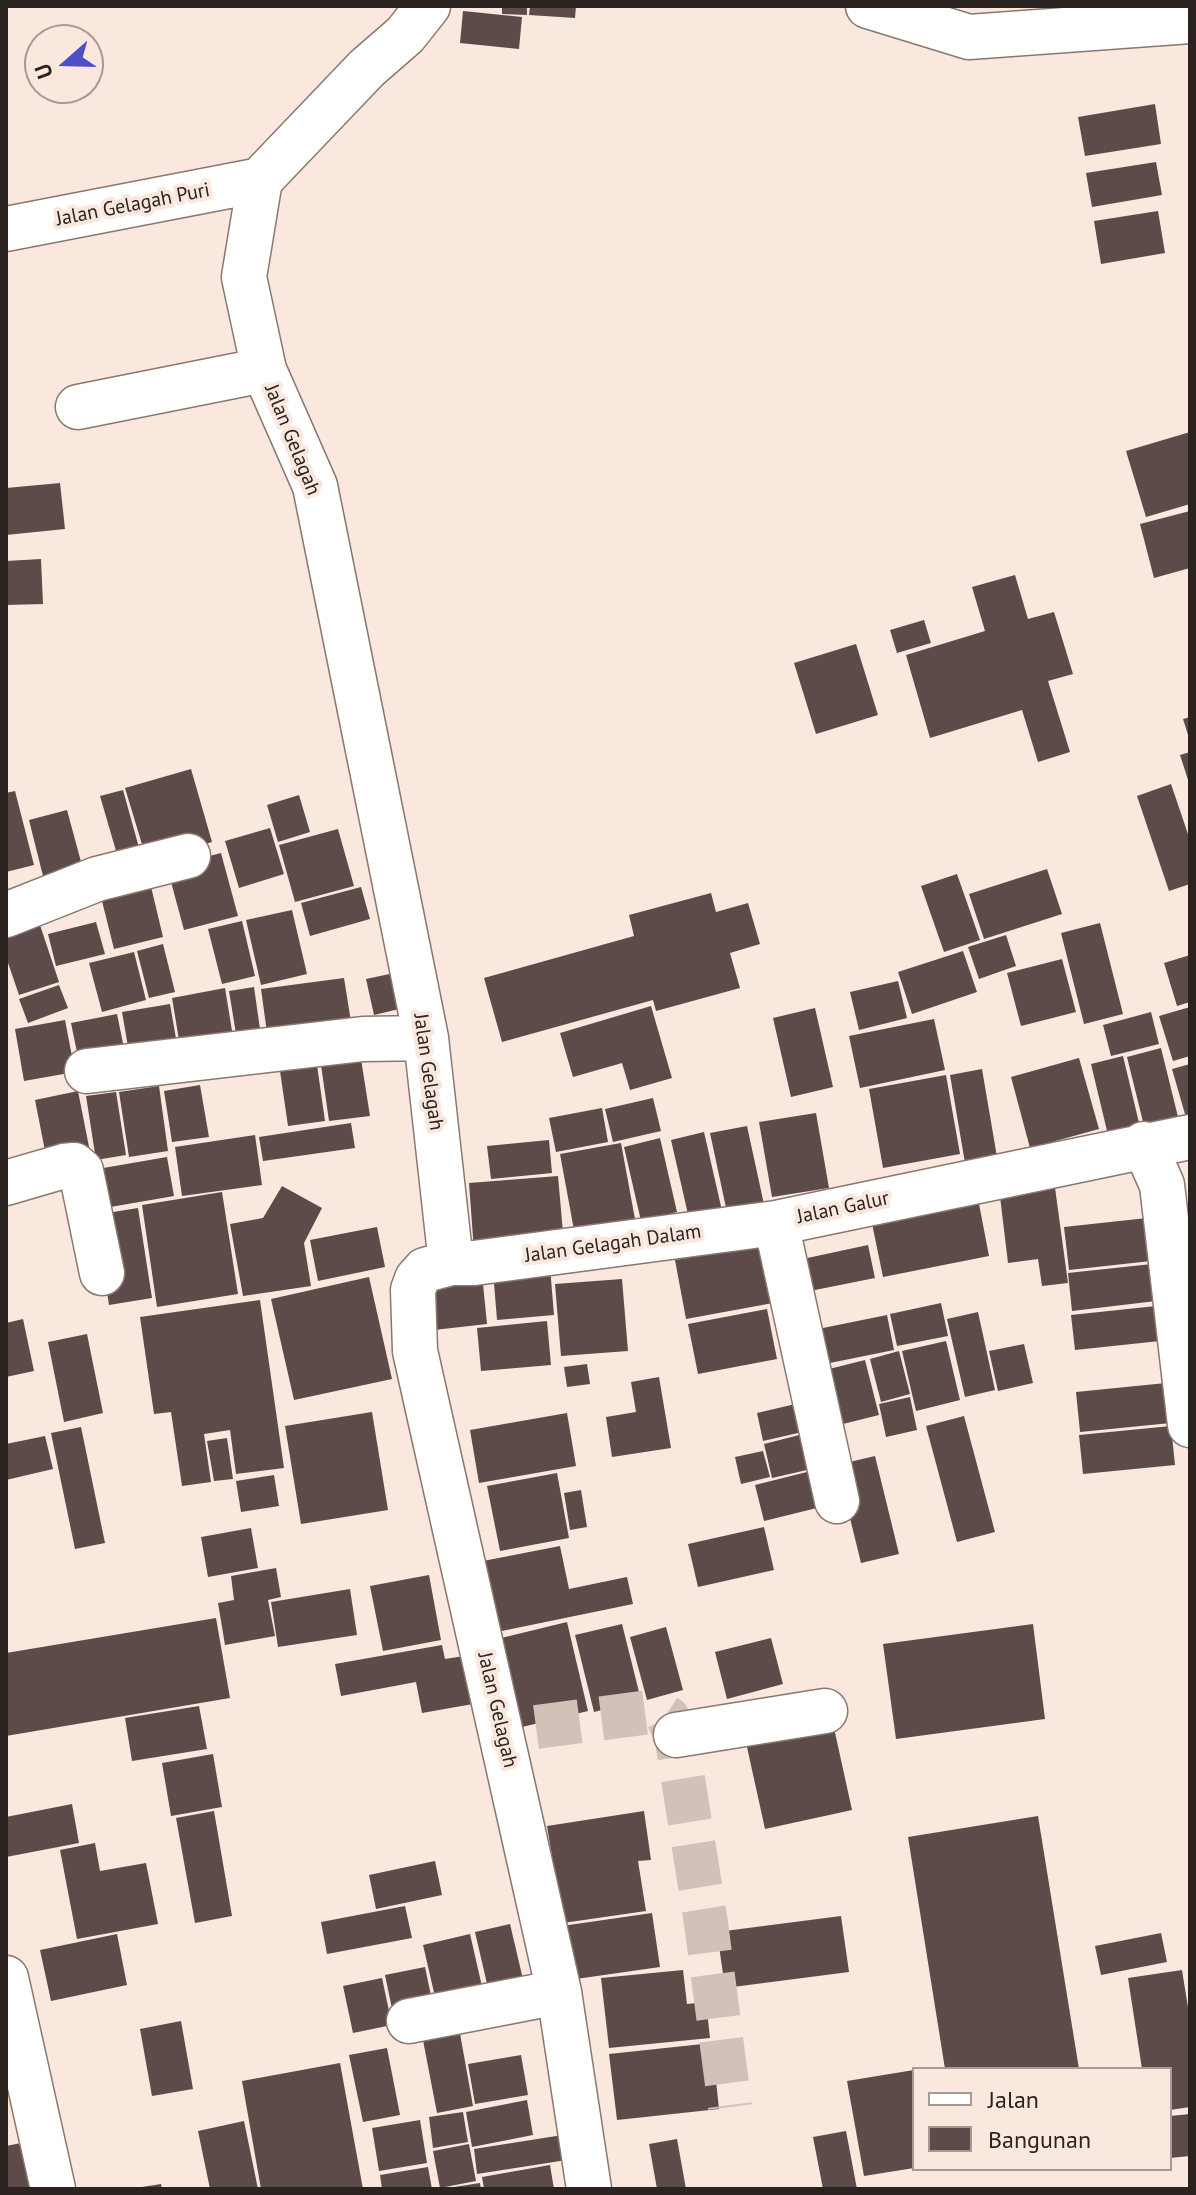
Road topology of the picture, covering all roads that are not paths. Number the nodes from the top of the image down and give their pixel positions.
1 (868, 6) edge
2 (417, 21) edge
3 (964, 21) edge
4 (1190, 21) edge
5 (260, 180) junction
6 (6, 229) edge
7 (264, 370) junction
8 (78, 407) dead end
9 (188, 856) dead end
10 (6, 915) edge
11 (426, 1038) junction
12 (87, 1071) dead end
13 (1190, 1137) edge
14 (1144, 1144) junction
15 (6, 1183) edge
16 (776, 1223) junction
17 (451, 1263) junction
18 (102, 1273) dead end
19 (1190, 1425) edge
20 (837, 1501) dead end
21 (825, 1711) dead end
22 (676, 1735) dead end
23 (6, 1978) edge
24 (559, 1992) junction
25 (409, 2021) dead end
26 (53, 2189) edge
27 (589, 2189) edge

1 - 3 street
2 - 5 street
3 - 4 street
5 - 6 street, Jalan Gelagah Puri
5 - 7 street, Jalan Gelagah
7 - 8 street
7 - 11 street, Jalan Gelagah
9 - 10 street
11 - 12 street
11 - 17 street, Jalan Gelagah
13 - 14 street, Jalan Galur
14 - 16 street, Jalan Galur
14 - 19 street
15 - 18 street
16 - 17 street, Jalan Gelagah Dalam
16 - 20 street, Jalan Galur
17 - 24 street, Jalan Gelagah
21 - 22 street
23 - 26 street
24 - 25 street
24 - 27 street, Jalan Gelagah

